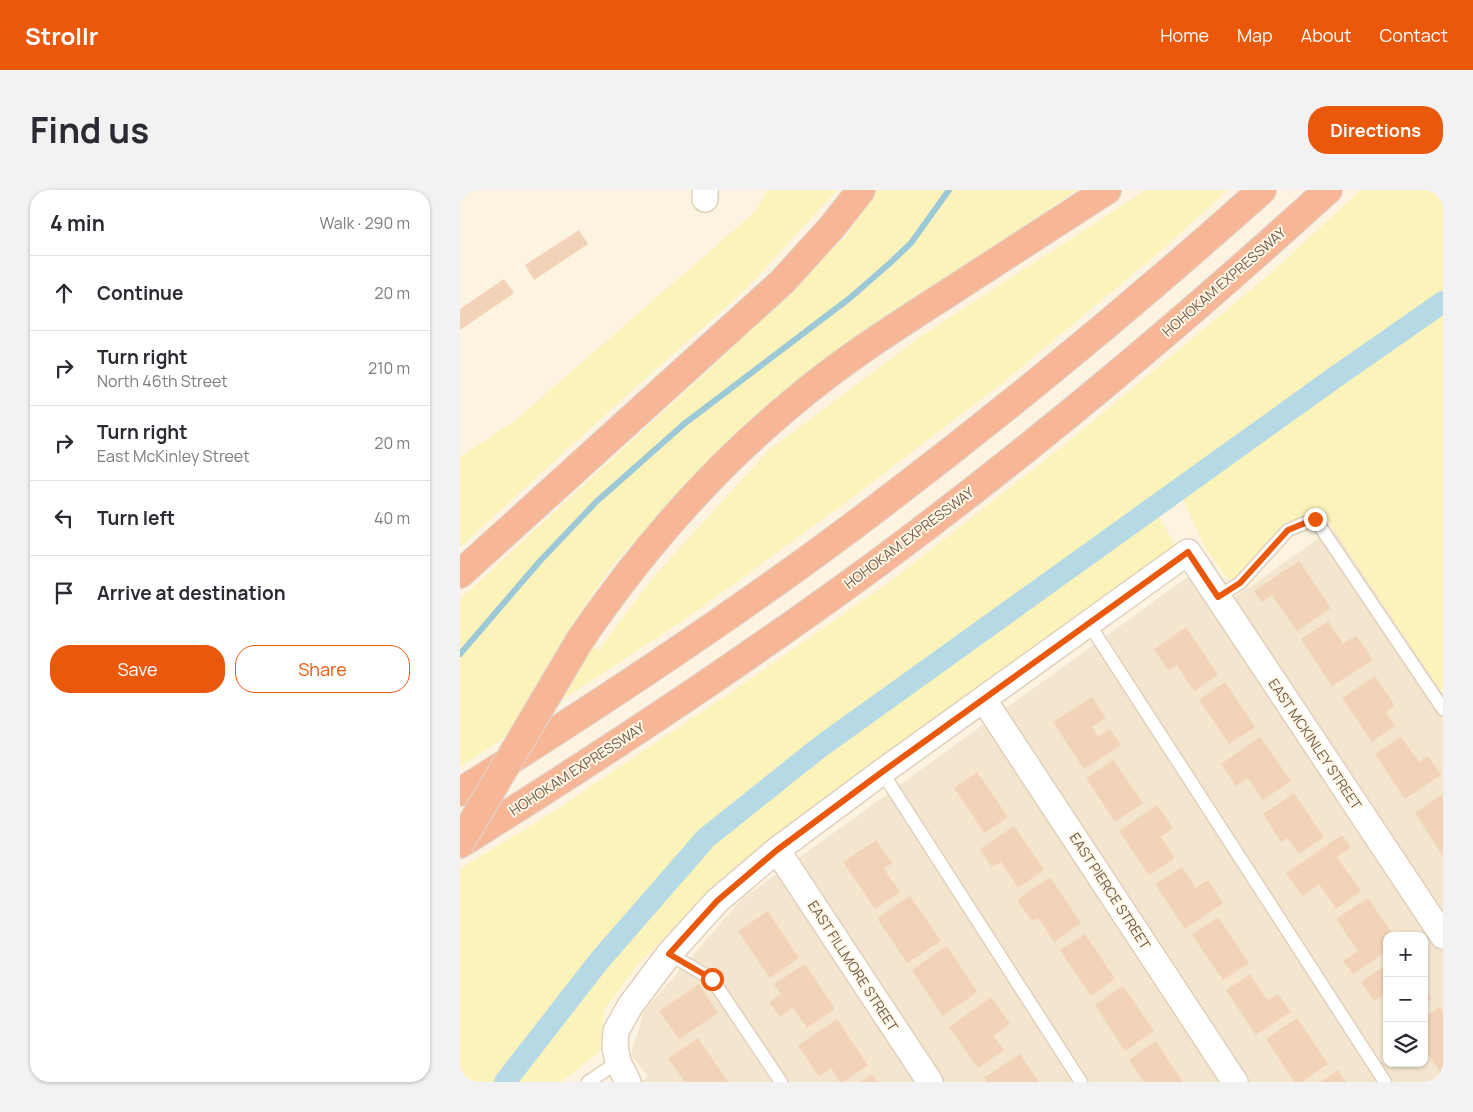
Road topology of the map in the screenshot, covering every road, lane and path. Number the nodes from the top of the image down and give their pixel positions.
1 (861, 190) edge
2 (1107, 190) edge
3 (1262, 190) edge
4 (1328, 190) edge
5 (460, 574) edge
6 (1218, 597) junction
7 (1089, 624) junction
8 (984, 700) junction
9 (1443, 709) edge
10 (882, 772) junction
11 (460, 792) edge
12 (460, 844) edge
13 (777, 850) junction
14 (1443, 936) edge
15 (669, 954) junction
16 (623, 1072) edge
17 (588, 1082) edge
18 (781, 1082) edge
19 (930, 1082) edge
20 (1081, 1082) edge
21 (1235, 1082) edge
22 (1385, 1082) edge

1 - 5 highway
2 - 12 highway, bridge
3 - 11 highway
4 - 12 highway, HOHOKAM EXPRESSWAY
6 - 7 street, EAST MCKINLEY STREET
6 - 9 lane
6 - 14 street, EAST MCKINLEY STREET
7 - 8 street
7 - 22 lane
8 - 10 street
8 - 21 street, EAST PIERCE STREET
10 - 13 street
10 - 20 lane
13 - 15 street
13 - 19 street, EAST FILLMORE STREET
15 - 16 street
15 - 18 lane
16 - 17 lane

